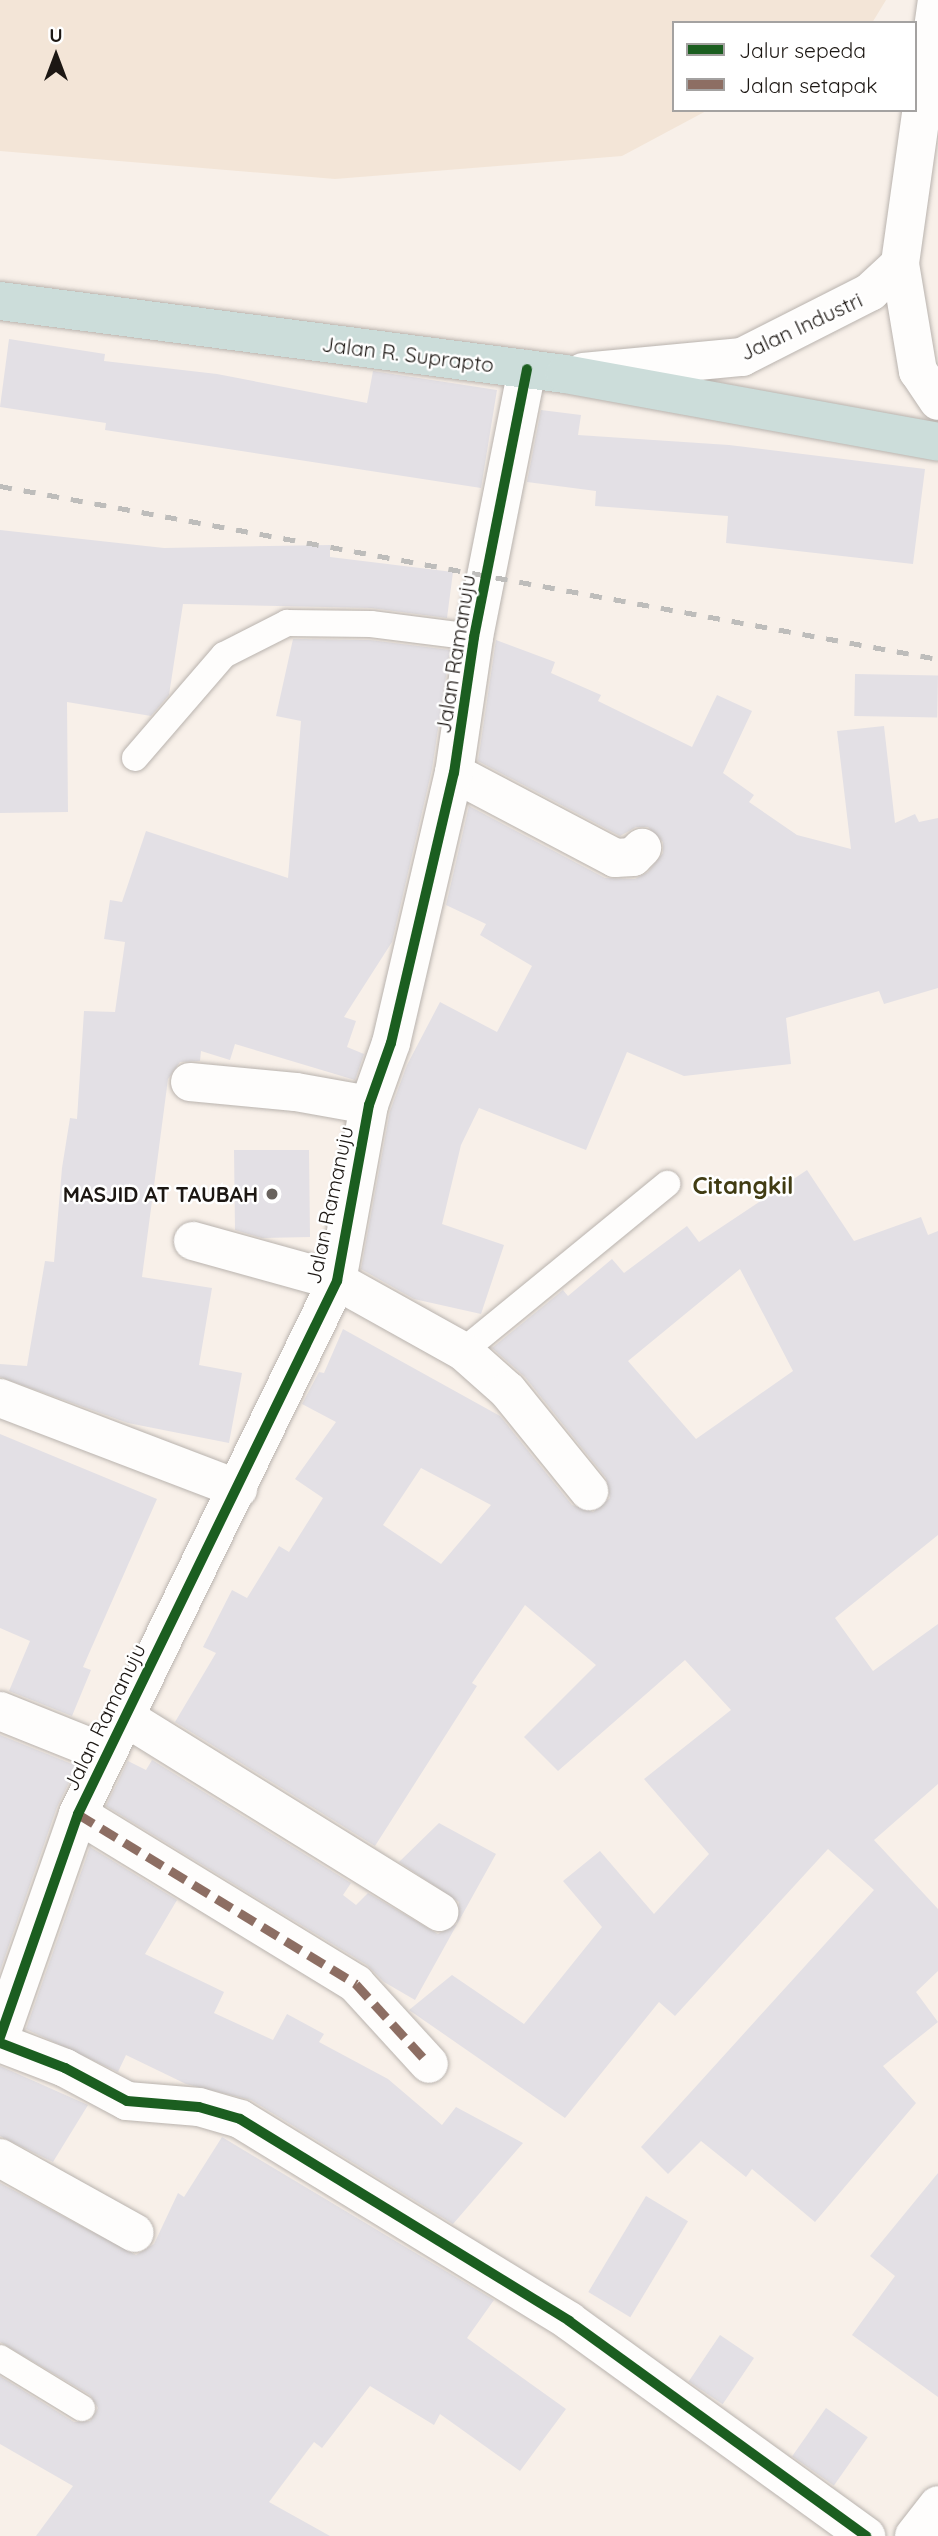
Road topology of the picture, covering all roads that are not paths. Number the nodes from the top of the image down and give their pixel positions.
1 (937, 0) edge
2 (900, 264) junction
3 (0, 301) edge
4 (527, 369) junction
5 (565, 374) junction
6 (938, 401) edge
7 (938, 442) edge
8 (474, 637) junction
9 (135, 758) dead end
10 (454, 774) junction
11 (642, 848) dead end
12 (190, 1082) dead end
13 (369, 1105) junction
14 (667, 1184) dead end
15 (193, 1241) dead end
16 (337, 1280) junction
17 (463, 1351) junction
18 (0, 1398) edge
19 (238, 1489) junction
20 (589, 1491) dead end
21 (0, 1711) edge
22 (125, 1717) junction
23 (107, 1754) junction
24 (78, 1814) junction
25 (439, 1912) dead end
26 (6, 1991) edge
27 (0, 2037) edge
28 (0, 2043) edge
29 (429, 2064) dead end
30 (0, 2158) edge
31 (135, 2232) dead end
32 (0, 2358) edge
33 (82, 2408) dead end
34 (938, 2505) edge
35 (866, 2536) edge
36 (914, 2536) edge

1 - 2 street
2 - 5 street, Jalan Industri
2 - 6 street
3 - 4 highway, Jalan R. Suprapto
4 - 5 highway, Jalan R. Suprapto
4 - 8 street, Jalan Ramanuju
5 - 7 highway, Jalan R. Suprapto
8 - 9 lane
8 - 10 street, Jalan Ramanuju
10 - 11 street
10 - 13 street, Jalan Ramanuju
12 - 13 street
13 - 16 street, Jalan Ramanuju
14 - 17 lane
15 - 16 street
16 - 17 street
16 - 19 street, Jalan Ramanuju
17 - 20 street
18 - 19 street
19 - 22 street, Jalan Ramanuju
21 - 23 street
22 - 23 street, Jalan Ramanuju
22 - 25 street
23 - 24 street, Jalan Ramanuju
24 - 26 street, Jalan Ramanuju
24 - 29 street
26 - 27 street, Jalan Ramanuju
28 - 35 street
30 - 31 street
32 - 33 lane
34 - 36 street

